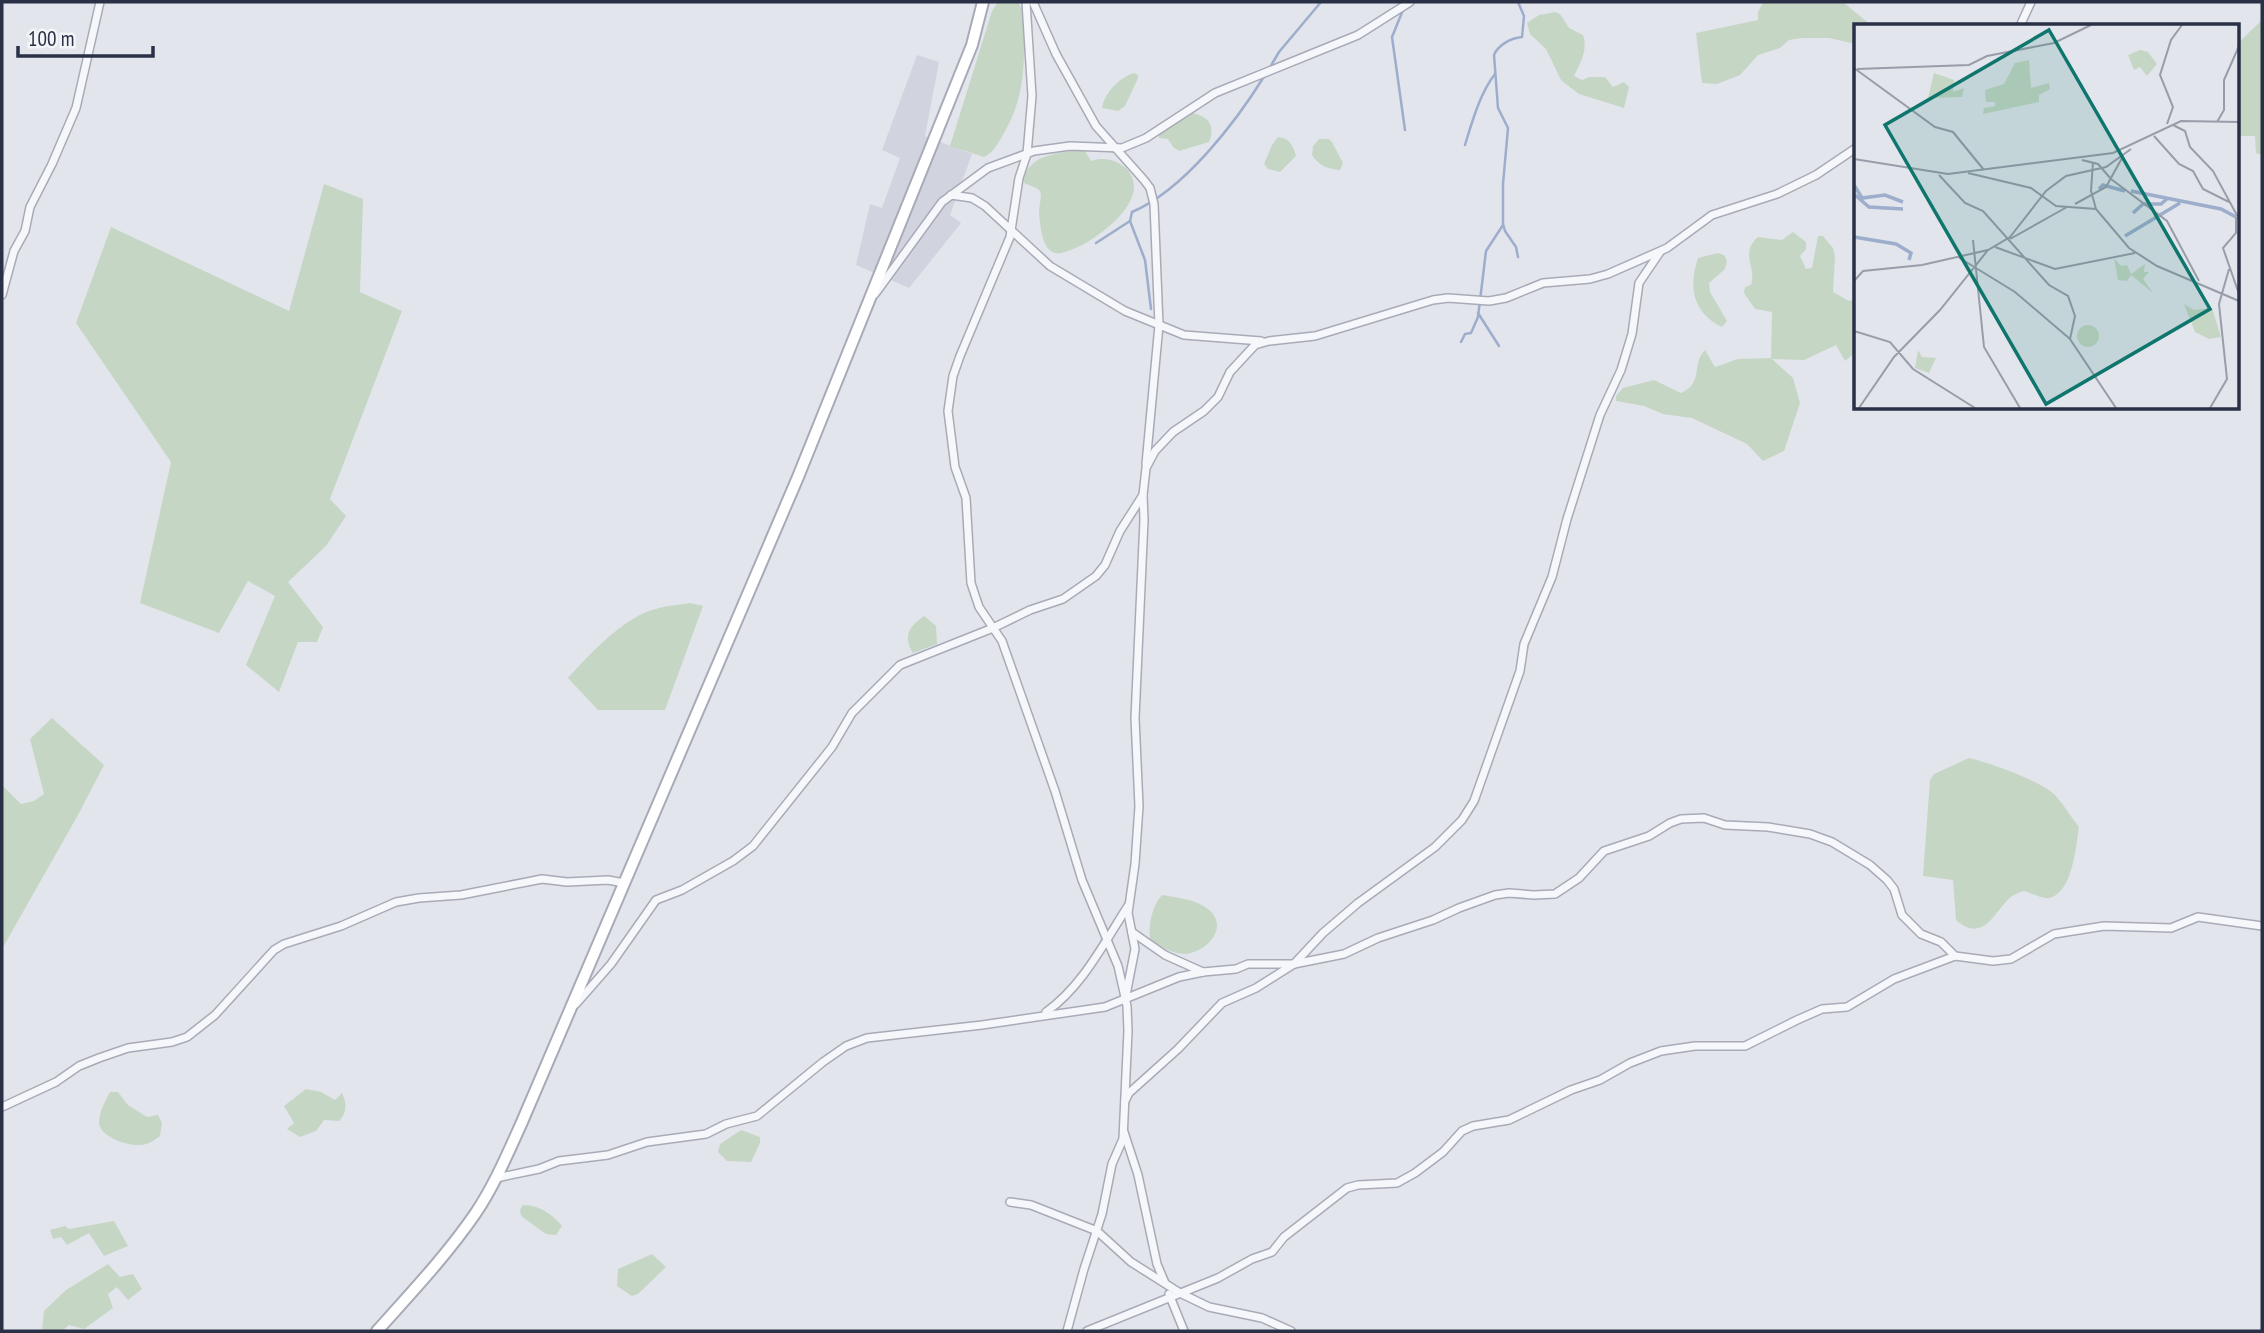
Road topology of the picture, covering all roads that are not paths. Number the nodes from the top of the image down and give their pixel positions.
1 (100, 2) edge
2 (983, 2) edge
3 (1026, 2) edge
4 (1033, 2) edge
5 (1410, 2) edge
6 (2031, 2) edge
7 (2021, 24) edge
8 (1116, 148) junction
9 (1854, 149) edge
10 (1027, 154) junction
11 (951, 195) junction
12 (1012, 231) junction
13 (1661, 251) junction
14 (2, 295) edge
15 (867, 306) junction
16 (1159, 325) junction
17 (1269, 341) junction
18 (1146, 468) junction
19 (1143, 495) junction
20 (993, 628) junction
21 (624, 883) junction
22 (1128, 906) junction
23 (2262, 926) edge
24 (1131, 931) junction
25 (1107, 940) junction
26 (1955, 956) junction
27 (1294, 964) junction
28 (1203, 972) junction
29 (1125, 1000) junction
30 (568, 1012) junction
31 (1042, 1016) junction
32 (1125, 1101) junction
33 (2, 1107) edge
34 (1123, 1128) junction
35 (495, 1178) junction
36 (1010, 1202) dead end
37 (1097, 1231) junction
38 (1164, 1282) junction
39 (1180, 1293) junction
40 (1170, 1296) junction
41 (377, 1331) edge
42 (1067, 1331) edge
43 (1087, 1331) edge
44 (1184, 1331) edge
45 (1291, 1331) edge

1 - 14 street
2 - 15 street
3 - 10 street
4 - 8 street
5 - 8 street
6 - 7 street
8 - 10 street
8 - 16 street
9 - 13 street
10 - 11 street
10 - 12 street
11 - 12 street
11 - 15 street
12 - 16 street
12 - 20 street
13 - 17 street
13 - 27 street
15 - 21 street
16 - 17 street
16 - 18 street
17 - 18 street
18 - 19 street
19 - 20 street
19 - 22 street
20 - 25 street
20 - 30 street
21 - 30 street
21 - 33 street
22 - 24 street
22 - 25 street
23 - 26 street
24 - 28 street
24 - 29 street
25 - 29 street
25 - 31 street
26 - 27 street
26 - 39 street
27 - 28 street
27 - 32 street
28 - 29 street
29 - 31 street
29 - 32 street
30 - 35 street
31 - 35 street
32 - 34 street
34 - 37 street
34 - 38 street
35 - 41 street
36 - 37 street
37 - 38 street
37 - 42 street
38 - 39 street
38 - 40 street
39 - 40 street
39 - 45 street
40 - 43 street
40 - 44 street

